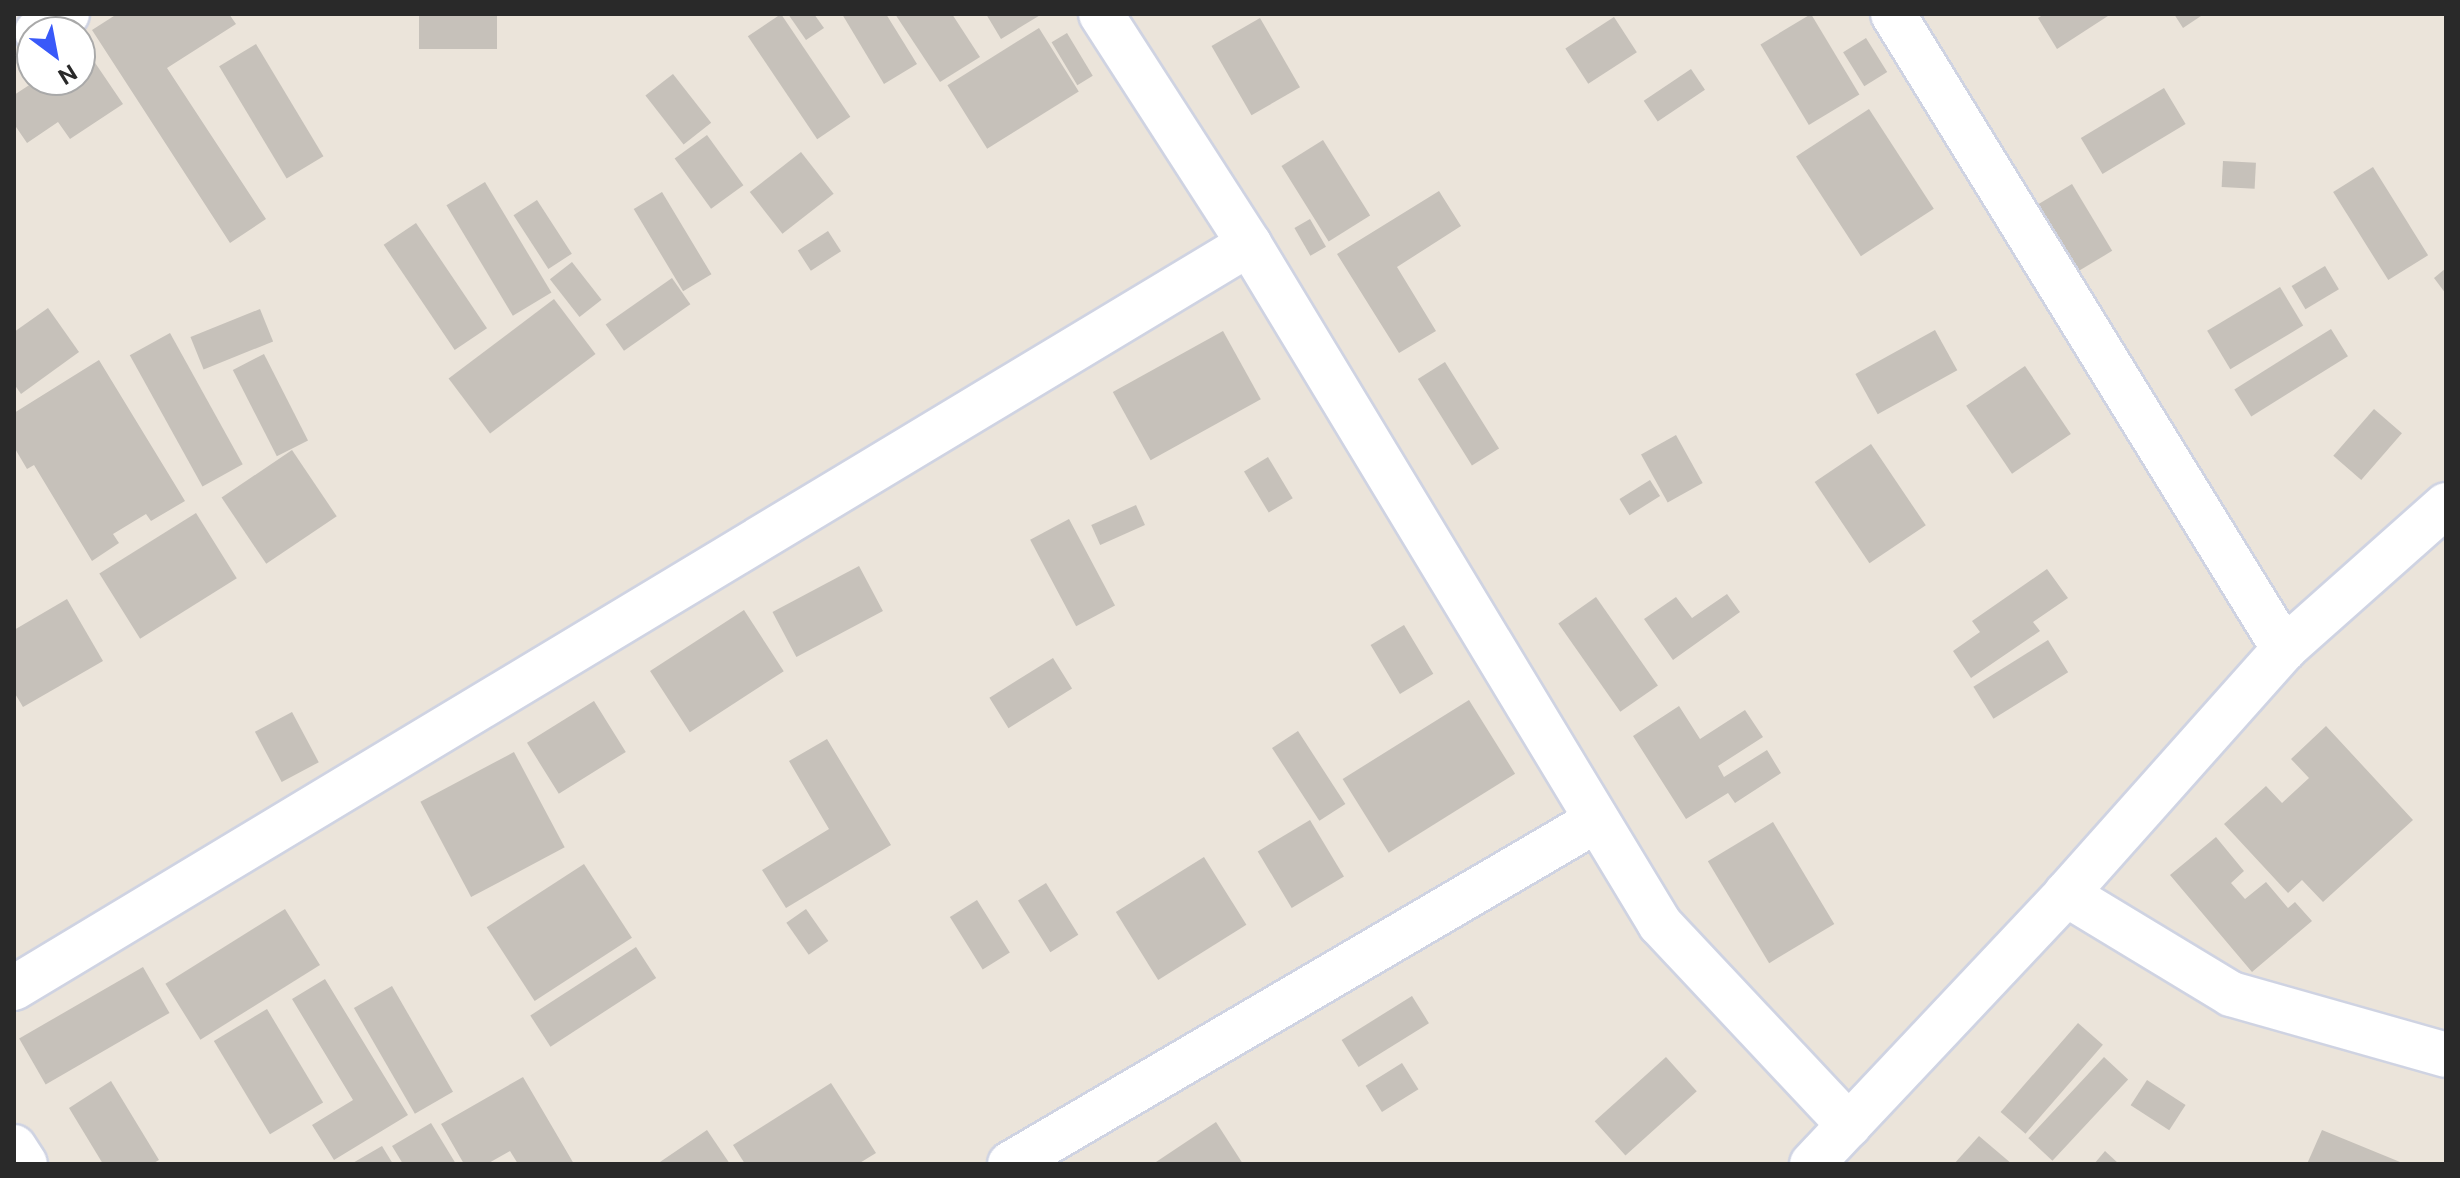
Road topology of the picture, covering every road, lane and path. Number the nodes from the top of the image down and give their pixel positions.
1 (1101, 14) edge
2 (1893, 14) edge
3 (1249, 244) junction
4 (2446, 505) edge
5 (2284, 649) junction
6 (1597, 820) junction
7 (2066, 894) junction
8 (14, 988) edge
9 (2446, 1055) edge
10 (1849, 1125) junction
11 (14, 1147) edge
12 (25, 1164) edge
13 (1010, 1164) edge
14 (1812, 1164) edge

1 - 3 street
2 - 5 street
3 - 6 street
3 - 8 street
4 - 5 street
5 - 7 street
6 - 10 street
6 - 13 street
7 - 9 street
7 - 10 street
10 - 14 street
11 - 12 street

